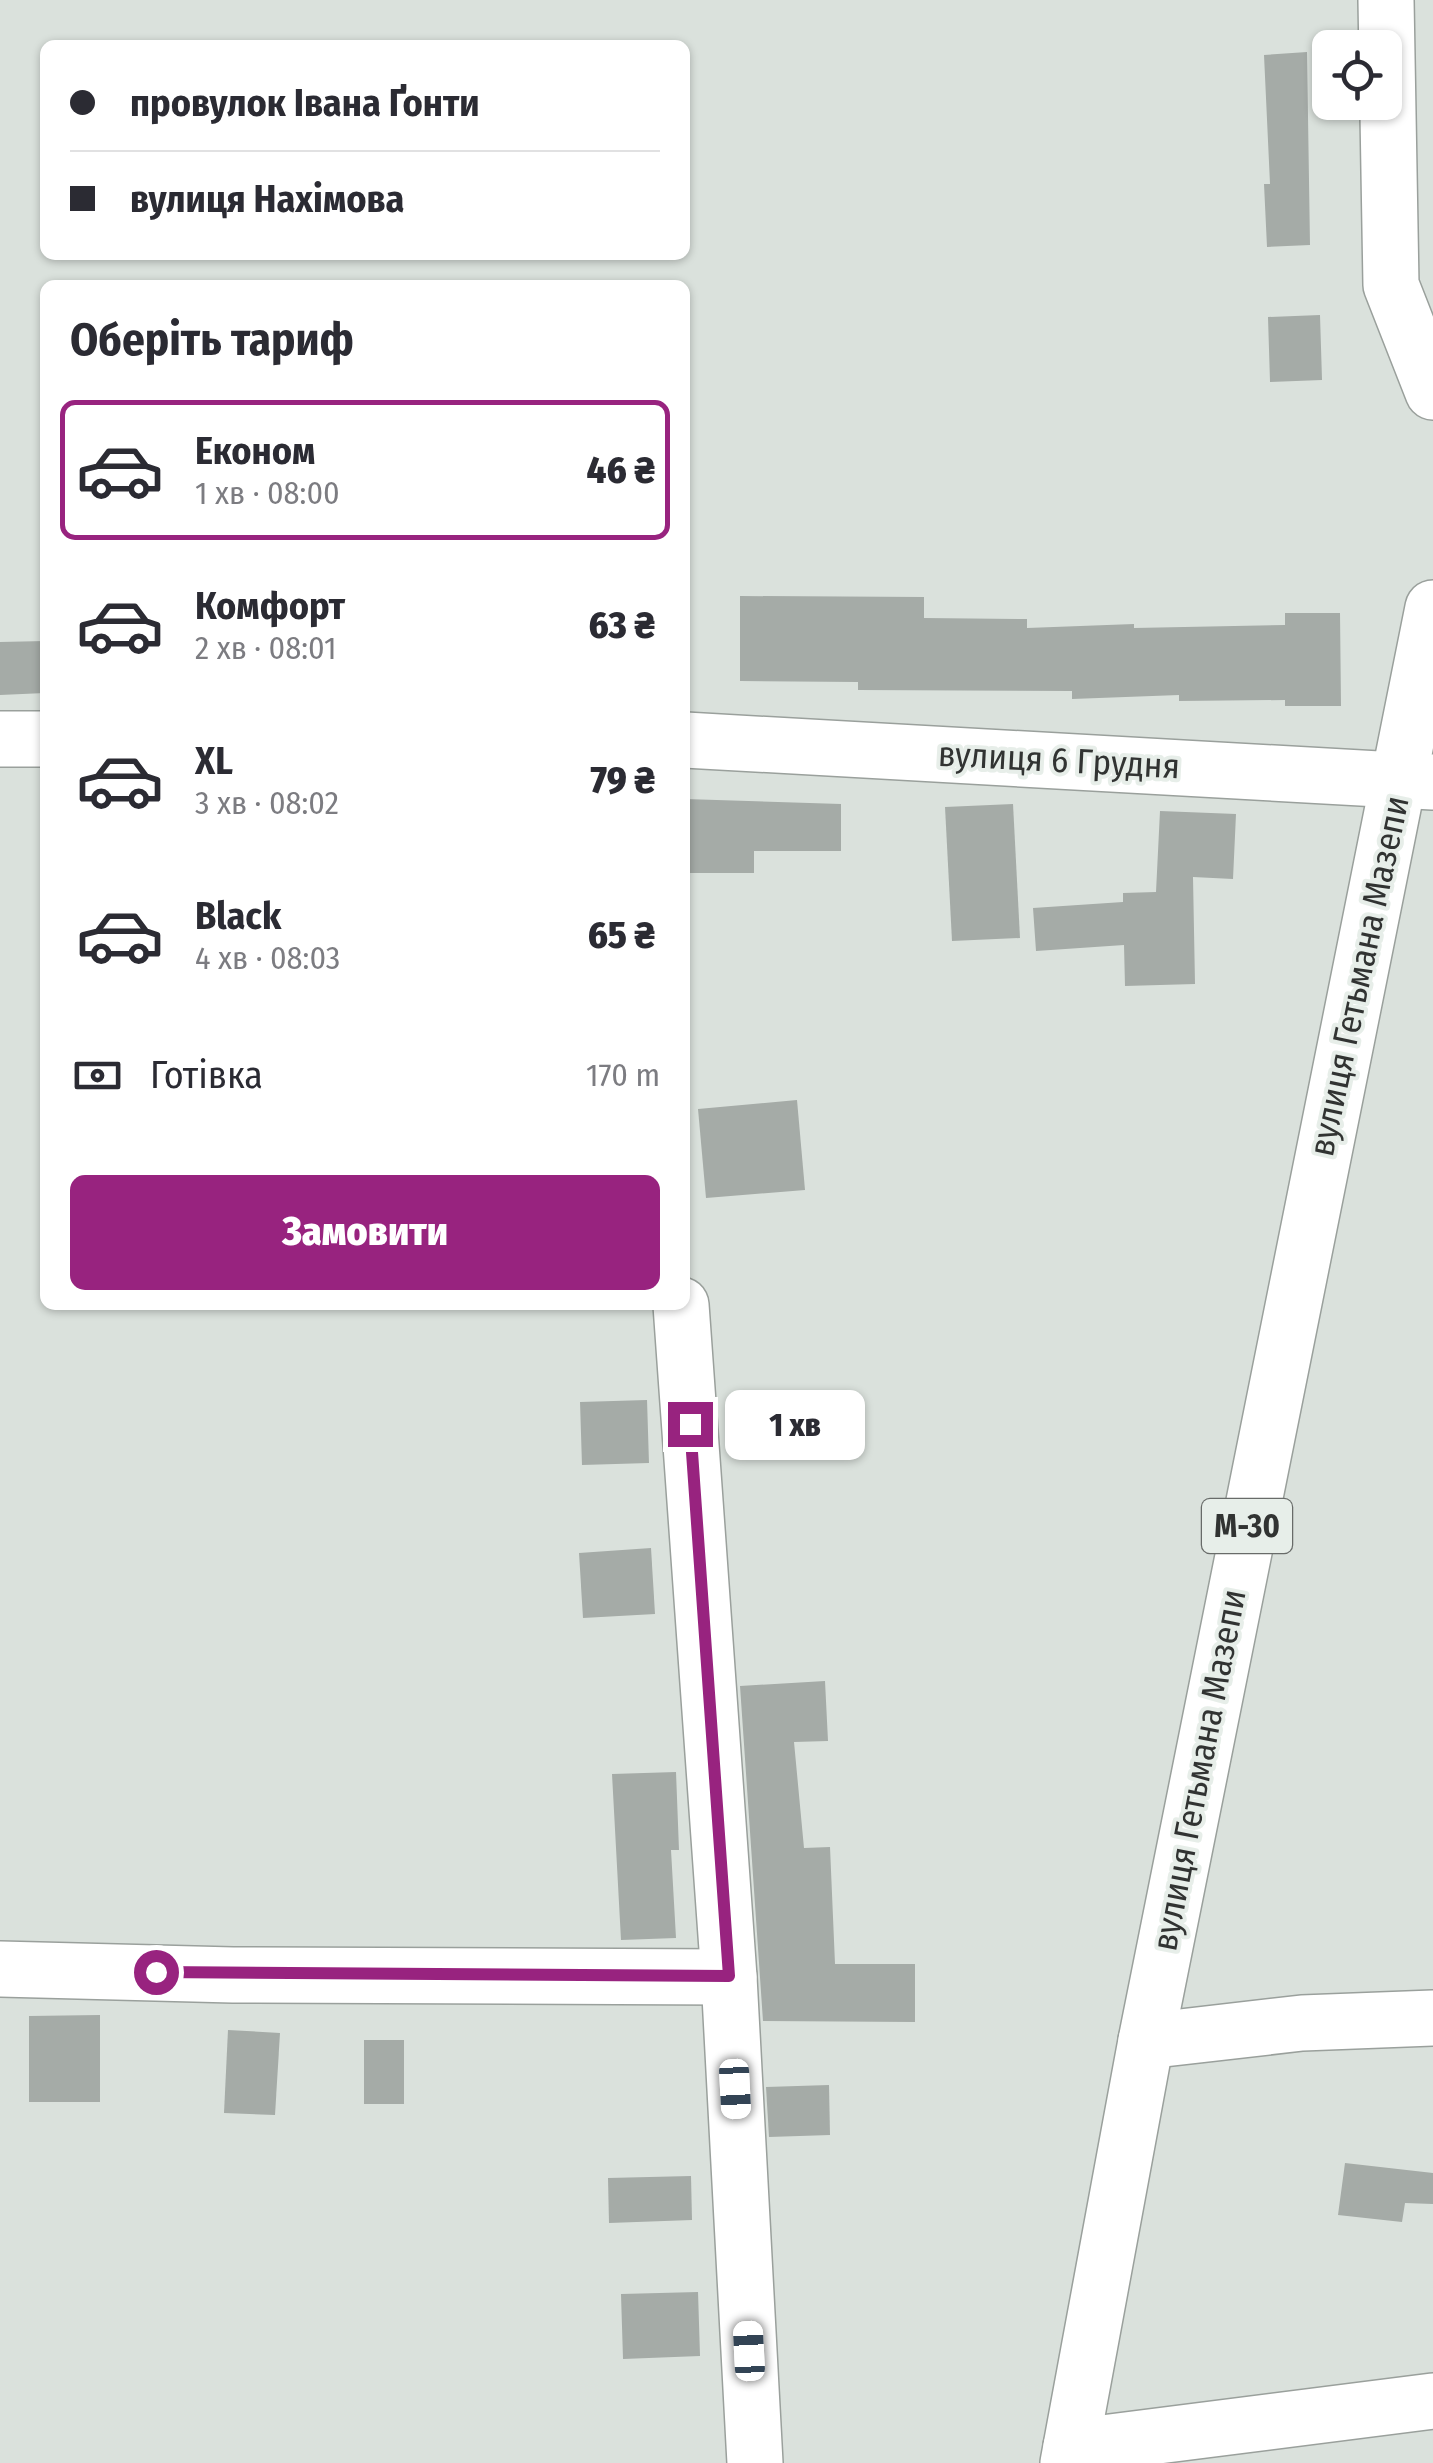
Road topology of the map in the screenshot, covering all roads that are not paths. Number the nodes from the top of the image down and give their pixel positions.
1 (1386, 0) edge
2 (1433, 392) edge
3 (1433, 608) edge
4 (0, 738) edge
5 (40, 738) edge
6 (690, 740) edge
7 (1416, 780) edge
8 (681, 1310) edge
9 (0, 1969) edge
10 (729, 1976) junction
11 (1433, 2018) edge
12 (1146, 2041) junction
13 (1433, 2400) edge
14 (1070, 2455) edge
15 (755, 2463) edge

1 - 2 main road
3 - 7 main road, вулиця Гетьмана Мазепи / М-30
4 - 5 main road
6 - 7 main road, вулиця 6 Грудня
7 - 12 main road, вулиця Гетьмана Мазепи / М-30
8 - 10 main road
9 - 10 main road
10 - 15 main road
11 - 12 main road
12 - 14 main road, вулиця Гетьмана Мазепи / М-30
13 - 14 main road

